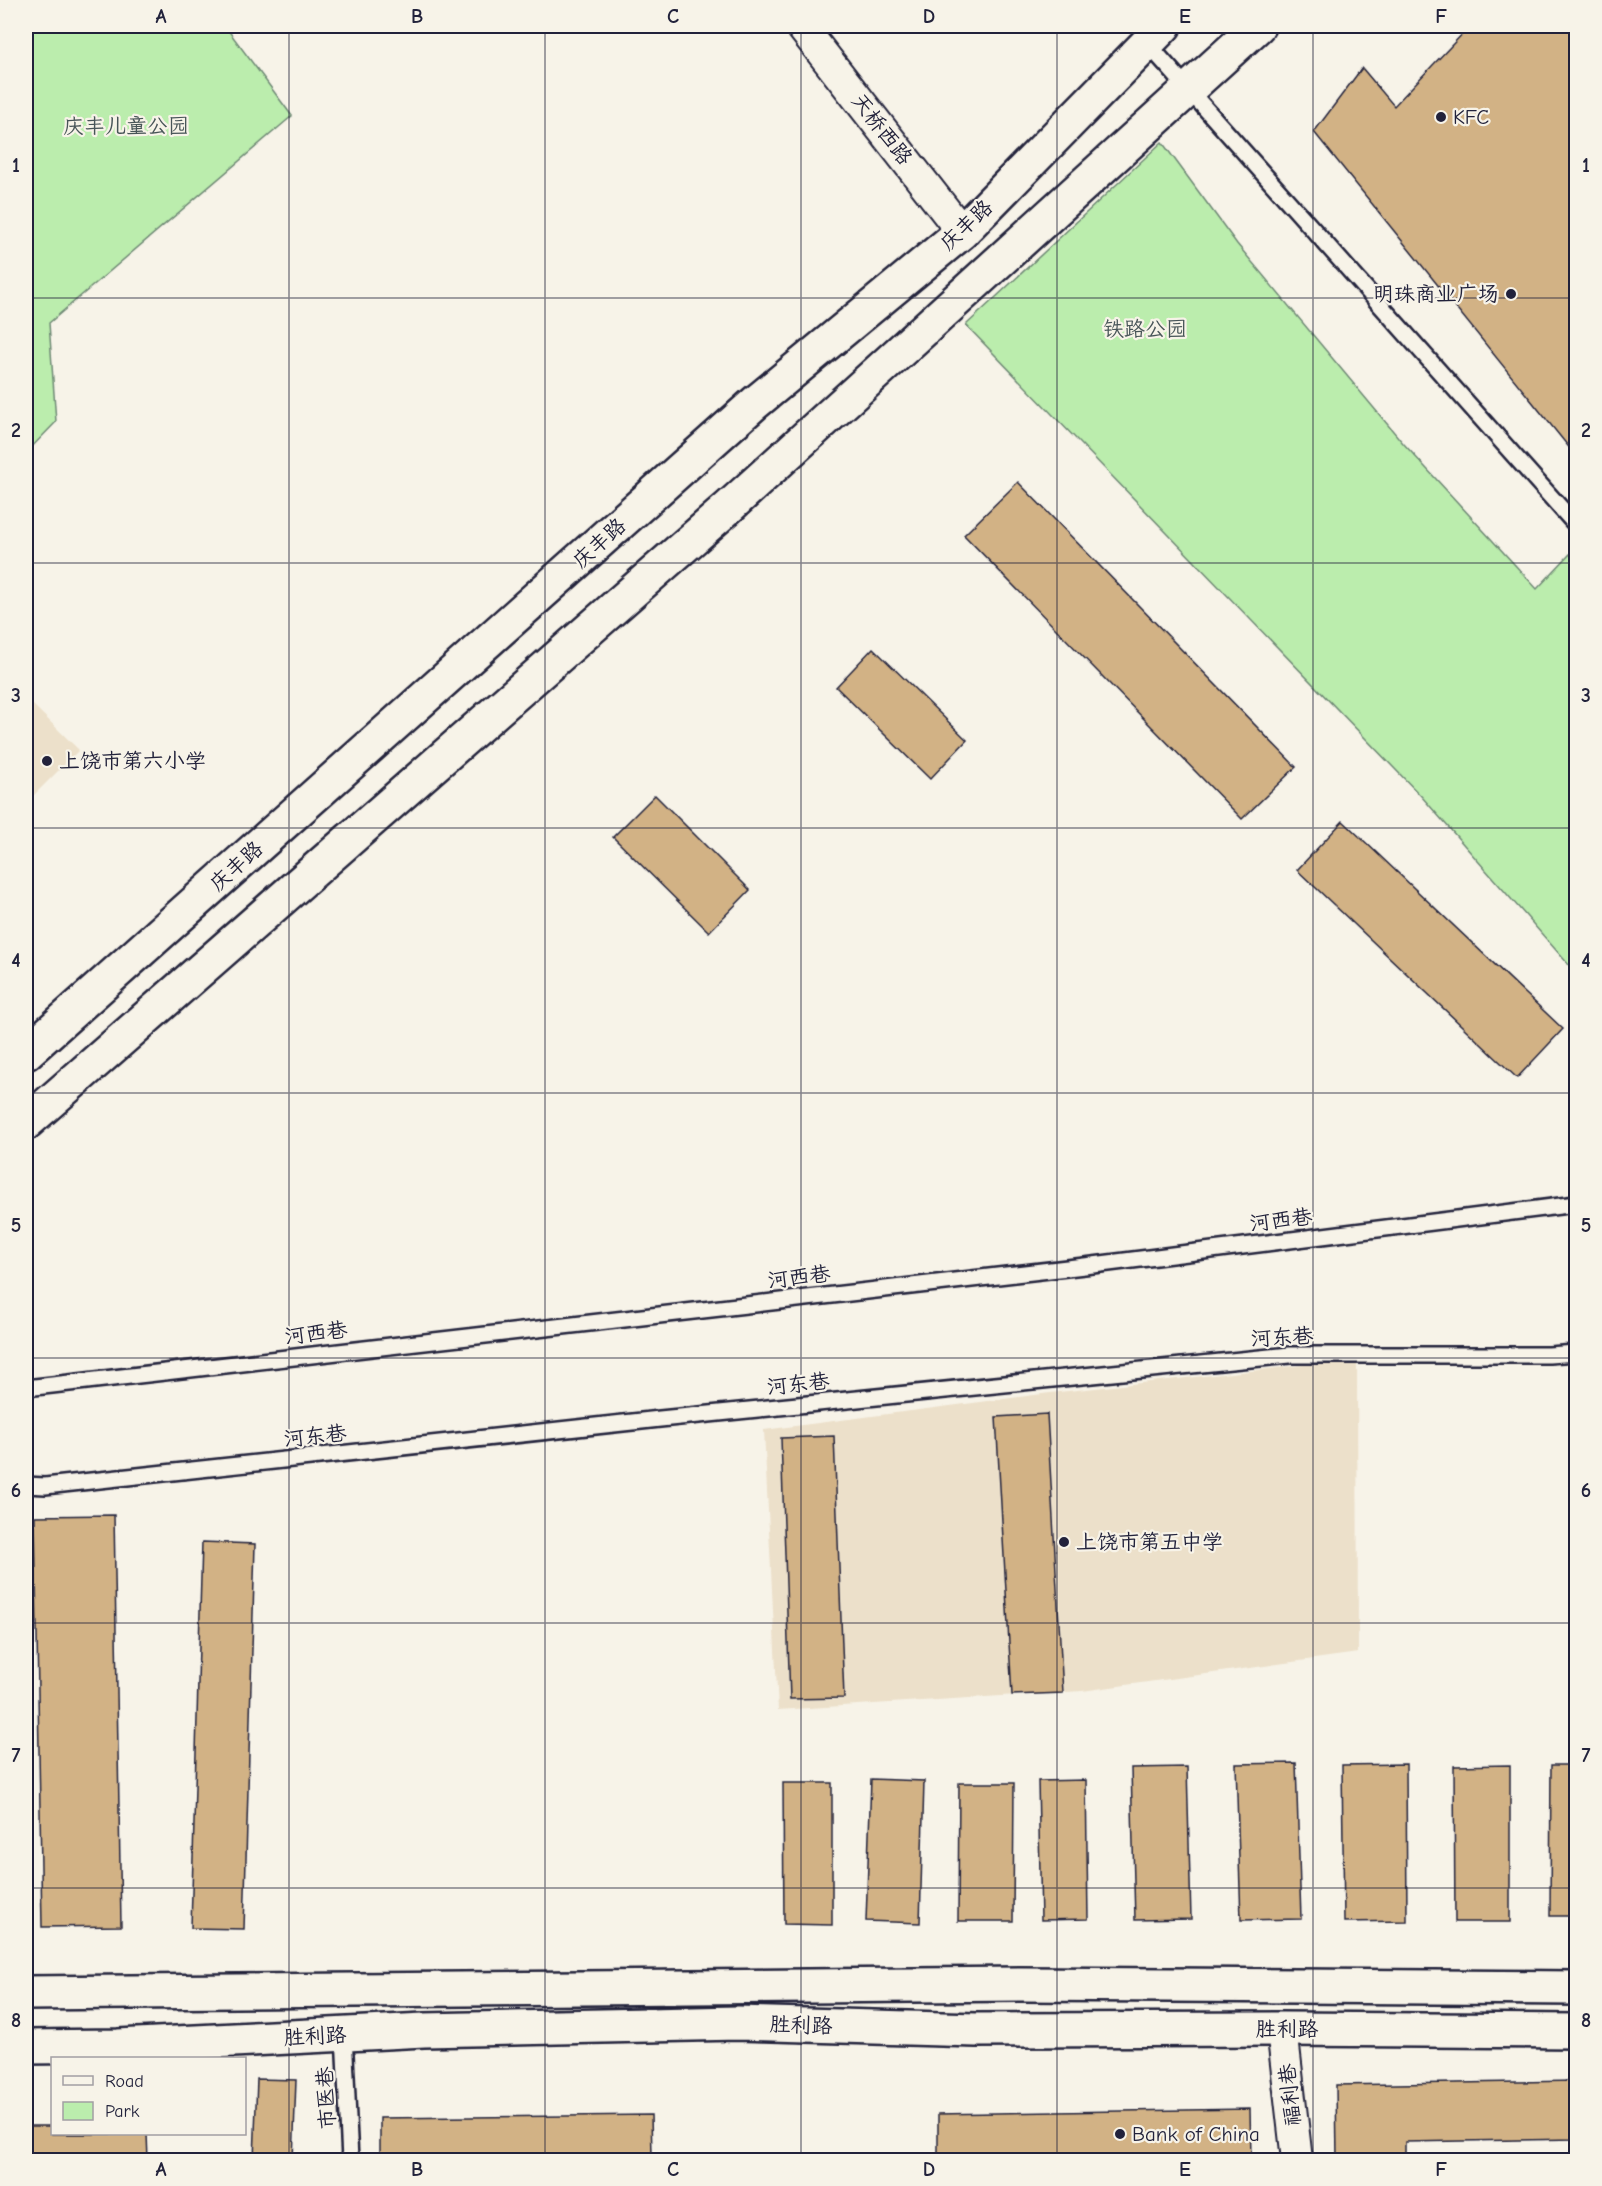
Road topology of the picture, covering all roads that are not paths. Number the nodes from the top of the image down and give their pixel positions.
1 (801, 26) edge
2 (1258, 26) edge
3 (1156, 35) edge
4 (1188, 89) junction
5 (962, 232) junction
6 (1576, 525) edge
7 (26, 1053) edge
8 (26, 1123) edge
9 (1576, 1204) edge
10 (1576, 1353) edge
11 (26, 1388) edge
12 (26, 1485) edge
13 (1576, 1988) edge
14 (26, 1993) edge
15 (1282, 2029) junction
16 (1576, 2031) edge
17 (344, 2034) junction
18 (26, 2047) edge
19 (350, 2160) edge
20 (1297, 2160) edge

1 - 5 street, 天桥西路
2 - 4 main road
3 - 4 lane
3 - 5 main road, 庆丰路
4 - 6 lane
4 - 8 main road
5 - 7 main road, 庆丰路
9 - 11 lane, 河西巷
10 - 12 lane, 河东巷
13 - 14 main road, 胜利路
15 - 16 main road, 胜利路
15 - 17 main road, 胜利路
15 - 20 street, 福利巷
17 - 18 main road, 胜利路
17 - 19 lane, 市医巷

